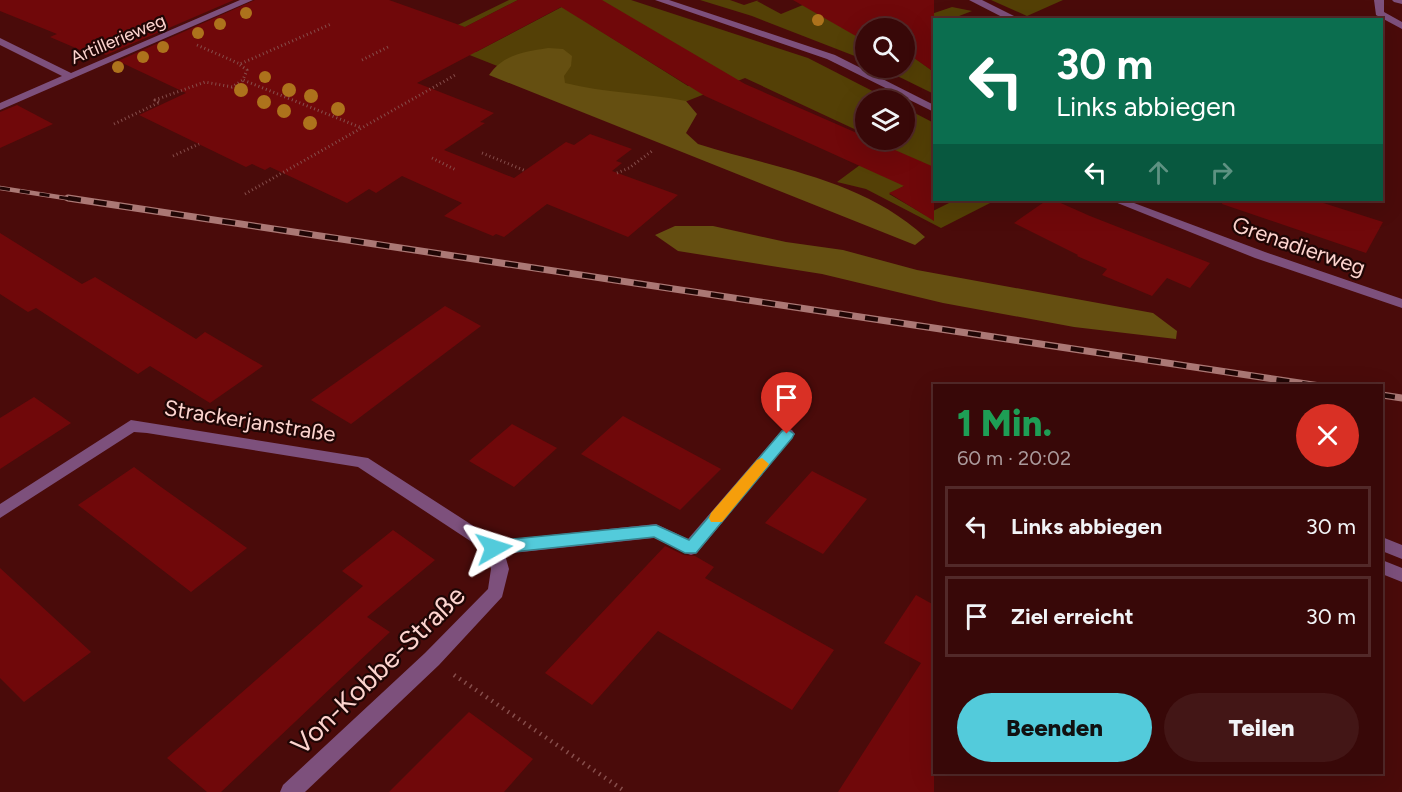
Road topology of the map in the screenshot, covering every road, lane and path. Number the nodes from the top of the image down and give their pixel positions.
1 (248, 0) edge
2 (660, 0) edge
3 (974, 0) edge
4 (1378, 0) edge
5 (1396, 0) edge
6 (1402, 1) edge
7 (1013, 18) edge
8 (331, 24) dead end
9 (1402, 26) edge
10 (0, 41) edge
11 (188, 41) dead end
12 (388, 46) dead end
13 (362, 60) dead end
14 (240, 64) junction
15 (457, 74) dead end
16 (71, 77) junction
17 (243, 80) junction
18 (0, 107) edge
19 (933, 109) edge
20 (114, 124) dead end
21 (362, 128) junction
22 (199, 144) dead end
23 (651, 151) dead end
24 (482, 153) dead end
25 (173, 156) dead end
26 (432, 158) dead end
27 (456, 170) dead end
28 (526, 171) dead end
29 (617, 173) dead end
30 (245, 194) dead end
31 (1119, 201) edge
32 (1402, 304) edge
33 (787, 434) dead end
34 (0, 512) edge
35 (1383, 544) edge
36 (494, 548) junction
37 (1402, 552) edge
38 (1383, 567) edge
39 (1402, 575) edge
40 (432, 659) junction
41 (290, 792) edge
42 (626, 792) edge

1 - 16 street, Artillerieweg
2 - 19 street
3 - 7 street
4 - 9 street
5 - 6 street
8 - 14 path
10 - 16 street
11 - 14 path
12 - 13 path
14 - 17 path
15 - 21 path
16 - 18 street, Artillerieweg
17 - 20 path
17 - 21 path
21 - 30 path
22 - 25 path
23 - 29 path
24 - 28 path
26 - 27 path
31 - 32 street, Grenadierweg
33 - 36 street
34 - 36 street, Strackerjanstraße
35 - 37 street
36 - 40 street, Von-Kobbe-Straße
38 - 39 street
40 - 41 street, Von-Kobbe-Straße
40 - 42 path

